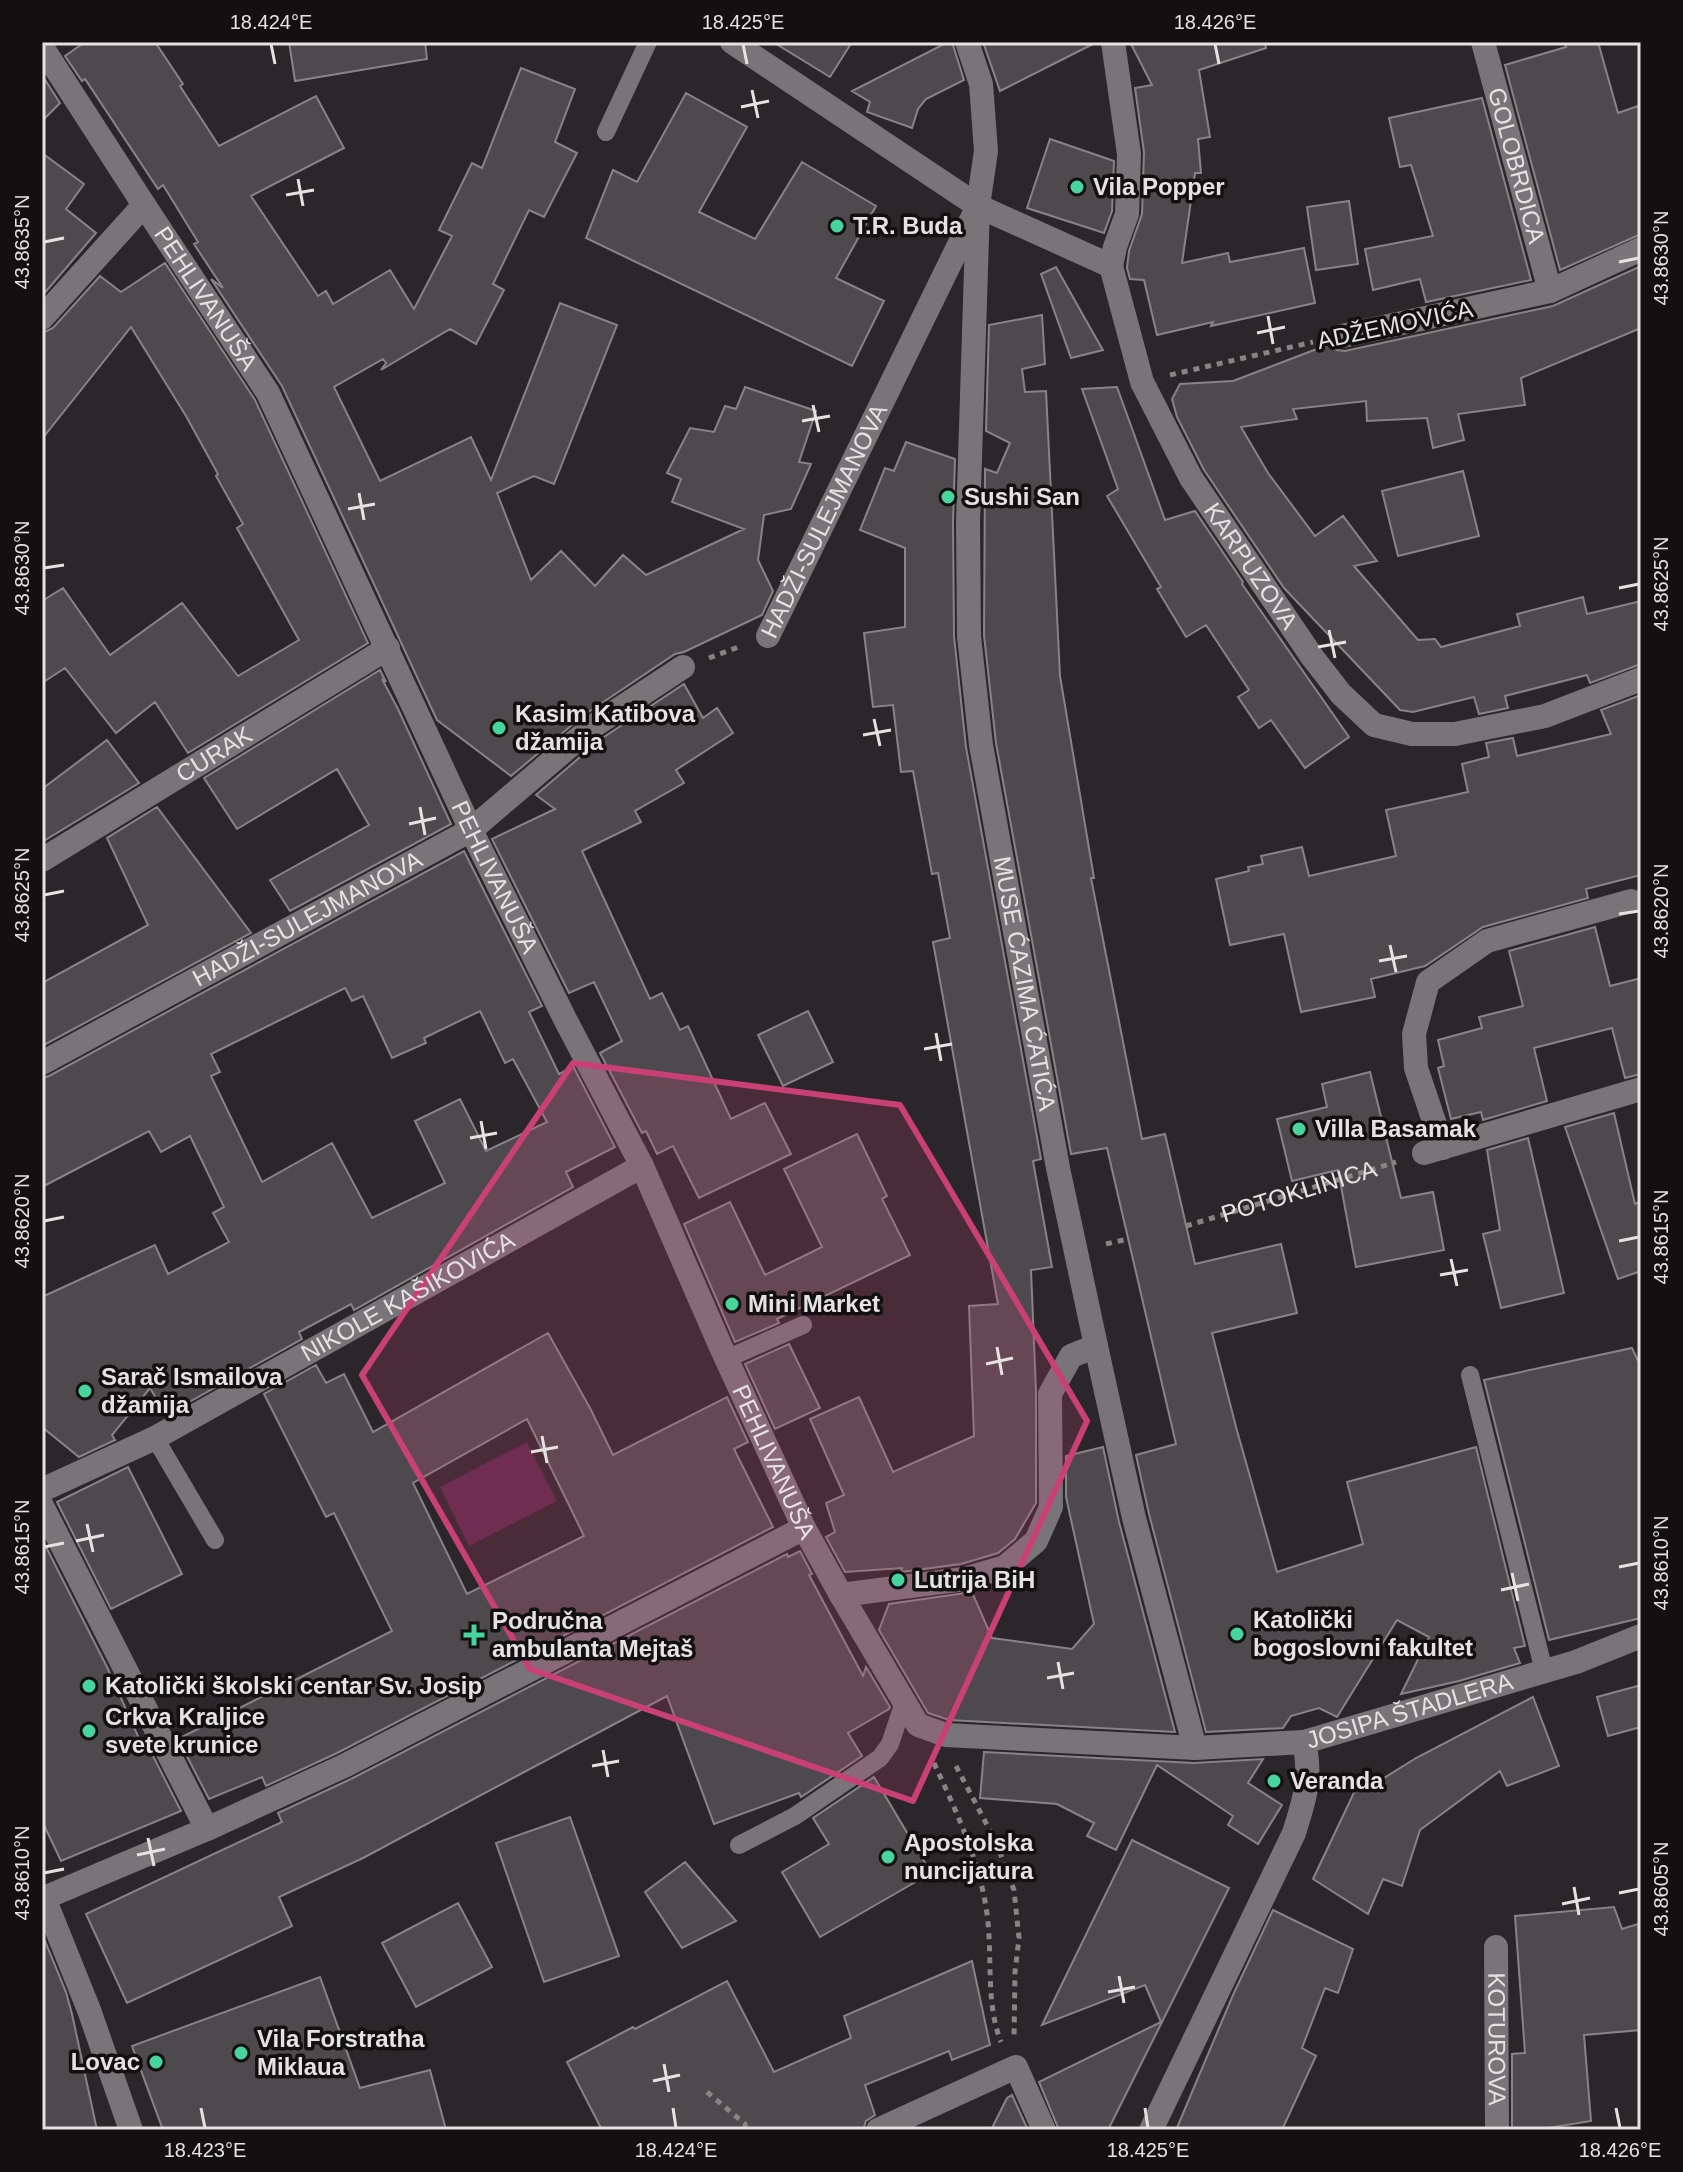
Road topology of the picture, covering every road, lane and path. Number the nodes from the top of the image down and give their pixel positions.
1 (648, 42) edge
2 (732, 42) edge
3 (967, 42) edge
4 (1113, 42) edge
5 (1483, 42) edge
6 (42, 47) edge
7 (606, 132) dead end
8 (144, 205) junction
9 (978, 206) junction
10 (1641, 249) edge
11 (1111, 266) junction
12 (1550, 291) junction
13 (42, 318) edge
14 (1342, 336) joint
15 (1142, 382) junction
16 (768, 636) joint
17 (388, 648) junction
18 (683, 667) joint
19 (1641, 679) edge
20 (471, 830) junction
21 (42, 860) edge
22 (1631, 901) dead end
23 (42, 1063) edge
24 (1641, 1089) edge
25 (1434, 1150) junction
26 (642, 1166) junction
27 (1186, 1226) dead end
28 (803, 1325) dead end
29 (1096, 1346) junction
30 (726, 1359) junction
31 (1470, 1375) dead end
32 (155, 1438) junction
33 (42, 1490) edge
34 (42, 1506) edge
35 (804, 1528) junction
36 (215, 1540) dead end
37 (841, 1595) junction
38 (1641, 1636) edge
39 (1544, 1671) junction
40 (904, 1702) junction
41 (918, 1725) junction
42 (946, 1735) junction
43 (1304, 1742) junction
44 (1195, 1748) junction
45 (207, 1829) junction
46 (739, 1845) dead end
47 (43, 1899) edge
48 (1496, 1947) dead end
49 (1014, 2068) junction
50 (707, 2092) dead end
51 (131, 2130) edge
52 (746, 2130) edge
53 (878, 2130) edge
54 (1044, 2130) edge
55 (1151, 2130) edge
56 (1497, 2130) edge

1 - 7 lane
2 - 9 street
3 - 9 street
4 - 11 street
5 - 12 street, GOLOBRDICA
6 - 8 street, PEHLIVANUŠA
8 - 13 street
8 - 17 street, PEHLIVANUŠA
9 - 11 street
9 - 16 street, HADŽI-SULEJMANOVA
9 - 29 street, MUSE ĆAZIMA ĆATIĆA
10 - 12 street, ADŽEMOVIĆA
11 - 15 street, KARPUZOVA
12 - 14 street, ADŽEMOVIĆA
14 - 15 path, ADŽEMOVIĆA
15 - 19 street, KARPUZOVA
16 - 18 path, HADŽI-SULEJMANOVA
17 - 20 street, PEHLIVANUŠA
17 - 21 street, CURAK
18 - 20 street, HADŽI-SULEJMANOVA
20 - 23 street, HADŽI-SULEJMANOVA
20 - 26 street, PEHLIVANUŠA
22 - 25 street
24 - 25 street
25 - 27 path, POTOKLINICA
26 - 30 street, PEHLIVANUŠA
26 - 32 street, NIKOLE KAŠIKOVIĆA
28 - 30 lane
29 - 37 street
29 - 44 street, MUSE ĆAZIMA ĆATIĆA
30 - 35 street, PEHLIVANUŠA
31 - 39 lane
32 - 33 street, NIKOLE KAŠIKOVIĆA
32 - 36 lane
34 - 45 street
35 - 37 street, PEHLIVANUŠA
35 - 45 street
37 - 40 street, PEHLIVANUŠA
38 - 39 street, JOSIPA ŠTADLERA
39 - 43 street, JOSIPA ŠTADLERA
40 - 41 street, PEHLIVANUŠA
40 - 46 lane
41 - 42 street
41 - 49 path
42 - 44 street
42 - 49 path
43 - 44 street
43 - 55 street, JOSIPA ŠTADLERA
45 - 47 street
47 - 51 street
48 - 56 street, KOTUROVA
49 - 53 street
49 - 54 street
50 - 52 path

